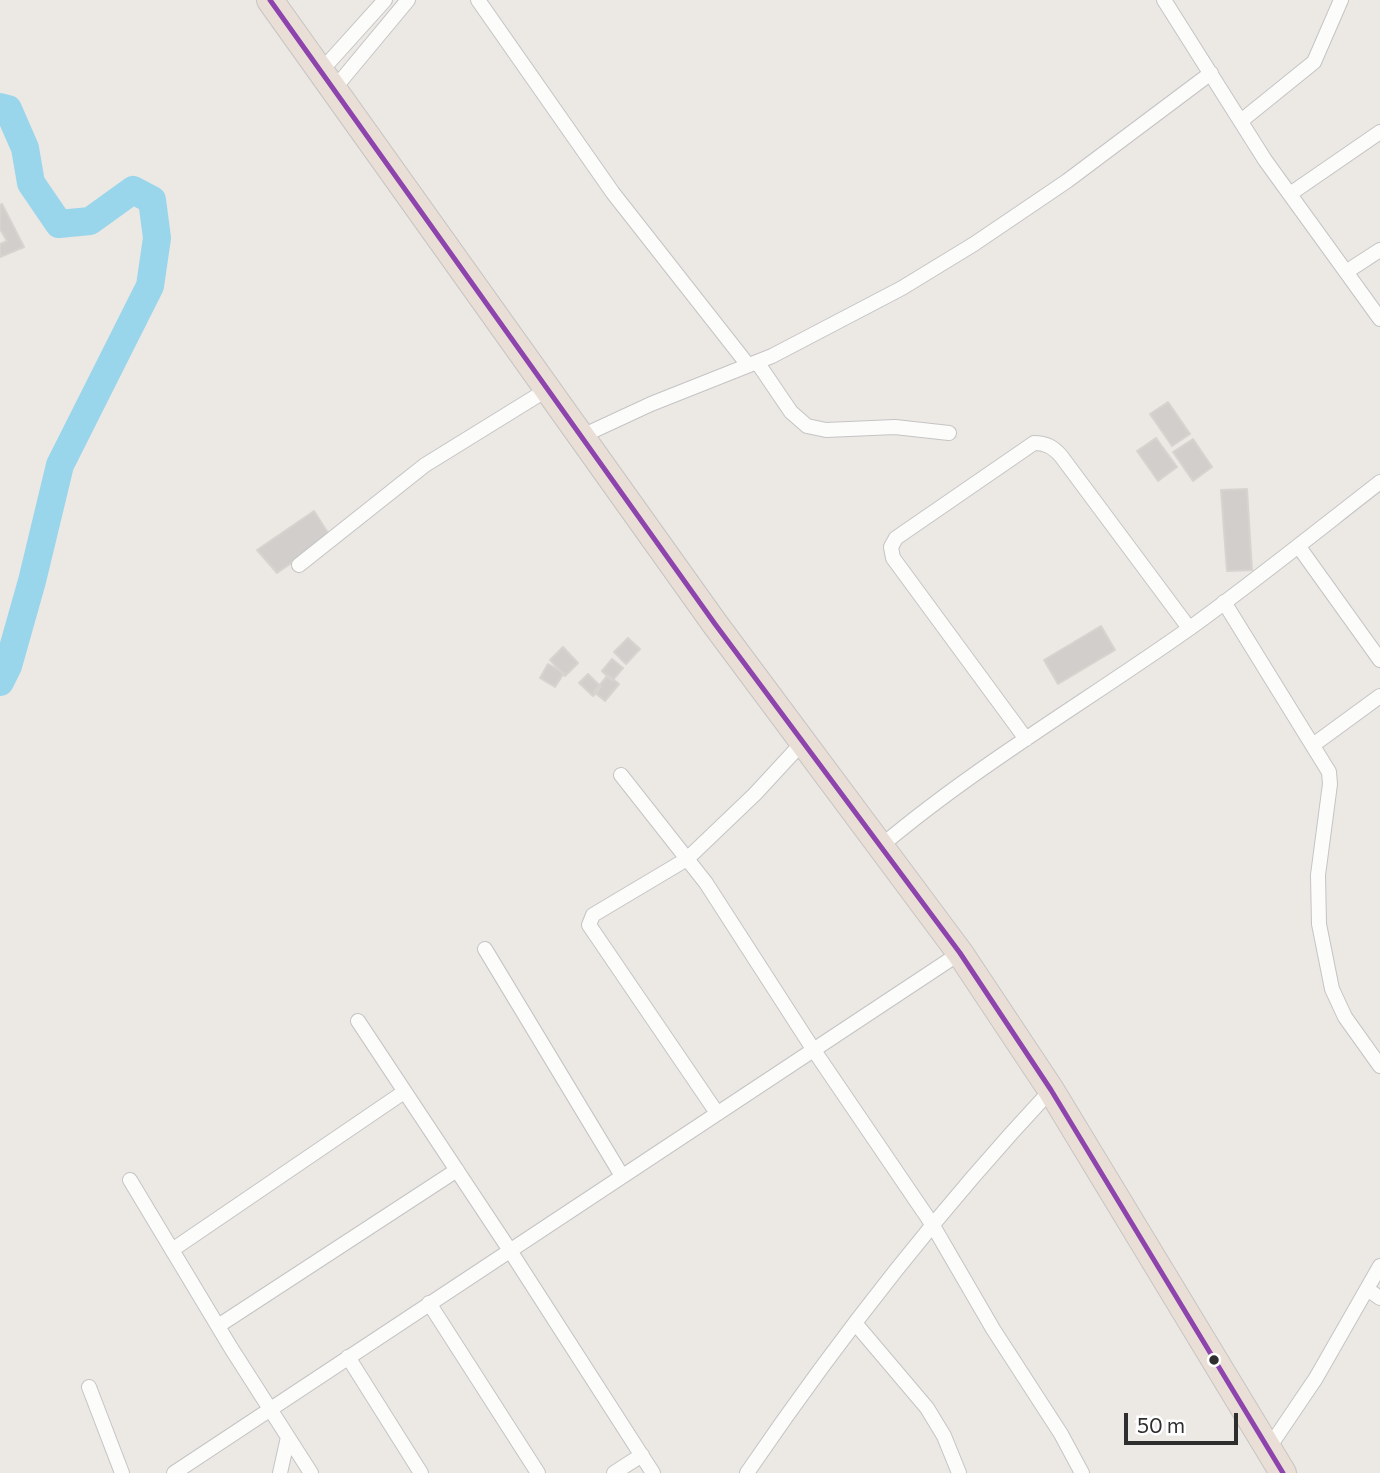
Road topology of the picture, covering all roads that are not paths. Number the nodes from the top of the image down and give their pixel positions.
1 (270, 0) edge
2 (385, 0) edge
3 (408, 0) edge
4 (478, 0) edge
5 (1164, 0) edge
6 (1341, 0) edge
7 (1211, 73) junction
8 (328, 80) junction
9 (1241, 121) junction
10 (1380, 132) edge
11 (1290, 194) junction
12 (1380, 250) edge
13 (1346, 272) junction
14 (1380, 319) edge
15 (753, 363) junction
16 (548, 389) junction
17 (950, 433) dead end
18 (582, 436) junction
19 (1380, 482) edge
20 (1298, 547) junction
21 (299, 565) dead end
22 (1224, 602) junction
23 (1189, 628) junction
24 (1380, 660) edge
25 (1380, 696) edge
26 (1026, 738) junction
27 (803, 742) junction
28 (1313, 745) junction
29 (621, 775) dead end
30 (881, 846) junction
31 (687, 859) junction
32 (485, 949) dead end
33 (960, 953) junction
34 (358, 1021) dead end
35 (813, 1049) junction
36 (1380, 1066) edge
37 (1051, 1090) junction
38 (404, 1092) junction
39 (717, 1113) junction
40 (457, 1170) junction
41 (622, 1176) junction
42 (130, 1180) dead end
43 (932, 1224) junction
44 (509, 1249) junction
45 (172, 1250) junction
46 (1380, 1266) edge
47 (1367, 1289) junction
48 (1380, 1298) edge
49 (429, 1303) junction
50 (855, 1323) junction
51 (218, 1326) junction
52 (348, 1357) junction
53 (89, 1387) dead end
54 (270, 1409) junction
55 (288, 1437) junction
56 (1268, 1449) junction
57 (642, 1455) junction
58 (122, 1473) edge
59 (174, 1473) edge
60 (280, 1473) edge
61 (311, 1473) edge
62 (421, 1473) edge
63 (537, 1473) edge
64 (614, 1473) edge
65 (653, 1473) edge
66 (747, 1473) edge
67 (959, 1473) edge
68 (1082, 1473) edge
69 (1283, 1473) edge

1 - 8 highway
2 - 8 street
3 - 8 street
4 - 15 street
5 - 7 street
6 - 9 street
7 - 9 street
7 - 15 street
8 - 16 highway
9 - 11 street
10 - 11 street
11 - 13 street
12 - 13 street
13 - 14 street
15 - 17 street
15 - 18 street
16 - 18 highway
16 - 21 street
18 - 27 highway
19 - 20 street
20 - 22 street
20 - 24 street
22 - 23 street
22 - 28 street
23 - 26 street
23 - 26 street
25 - 28 street
26 - 30 street
27 - 30 highway
27 - 31 street
28 - 36 street
29 - 31 street
30 - 33 highway
31 - 35 street
31 - 39 street
32 - 41 street
33 - 35 street
33 - 37 highway
34 - 38 street
35 - 39 street
35 - 43 street
37 - 43 street
37 - 56 highway
38 - 40 street
38 - 45 street
39 - 41 street
40 - 44 street
40 - 51 street
41 - 44 street
42 - 45 street
43 - 50 street
43 - 68 street
44 - 49 street
44 - 57 street
45 - 51 street
46 - 47 street
47 - 48 street
47 - 56 street
49 - 52 street
49 - 63 street
50 - 66 street
50 - 67 street
51 - 54 street
52 - 54 street
52 - 62 street
53 - 58 street
54 - 55 street
54 - 59 street
55 - 60 street
55 - 61 street
56 - 69 highway
57 - 64 street
57 - 65 street

